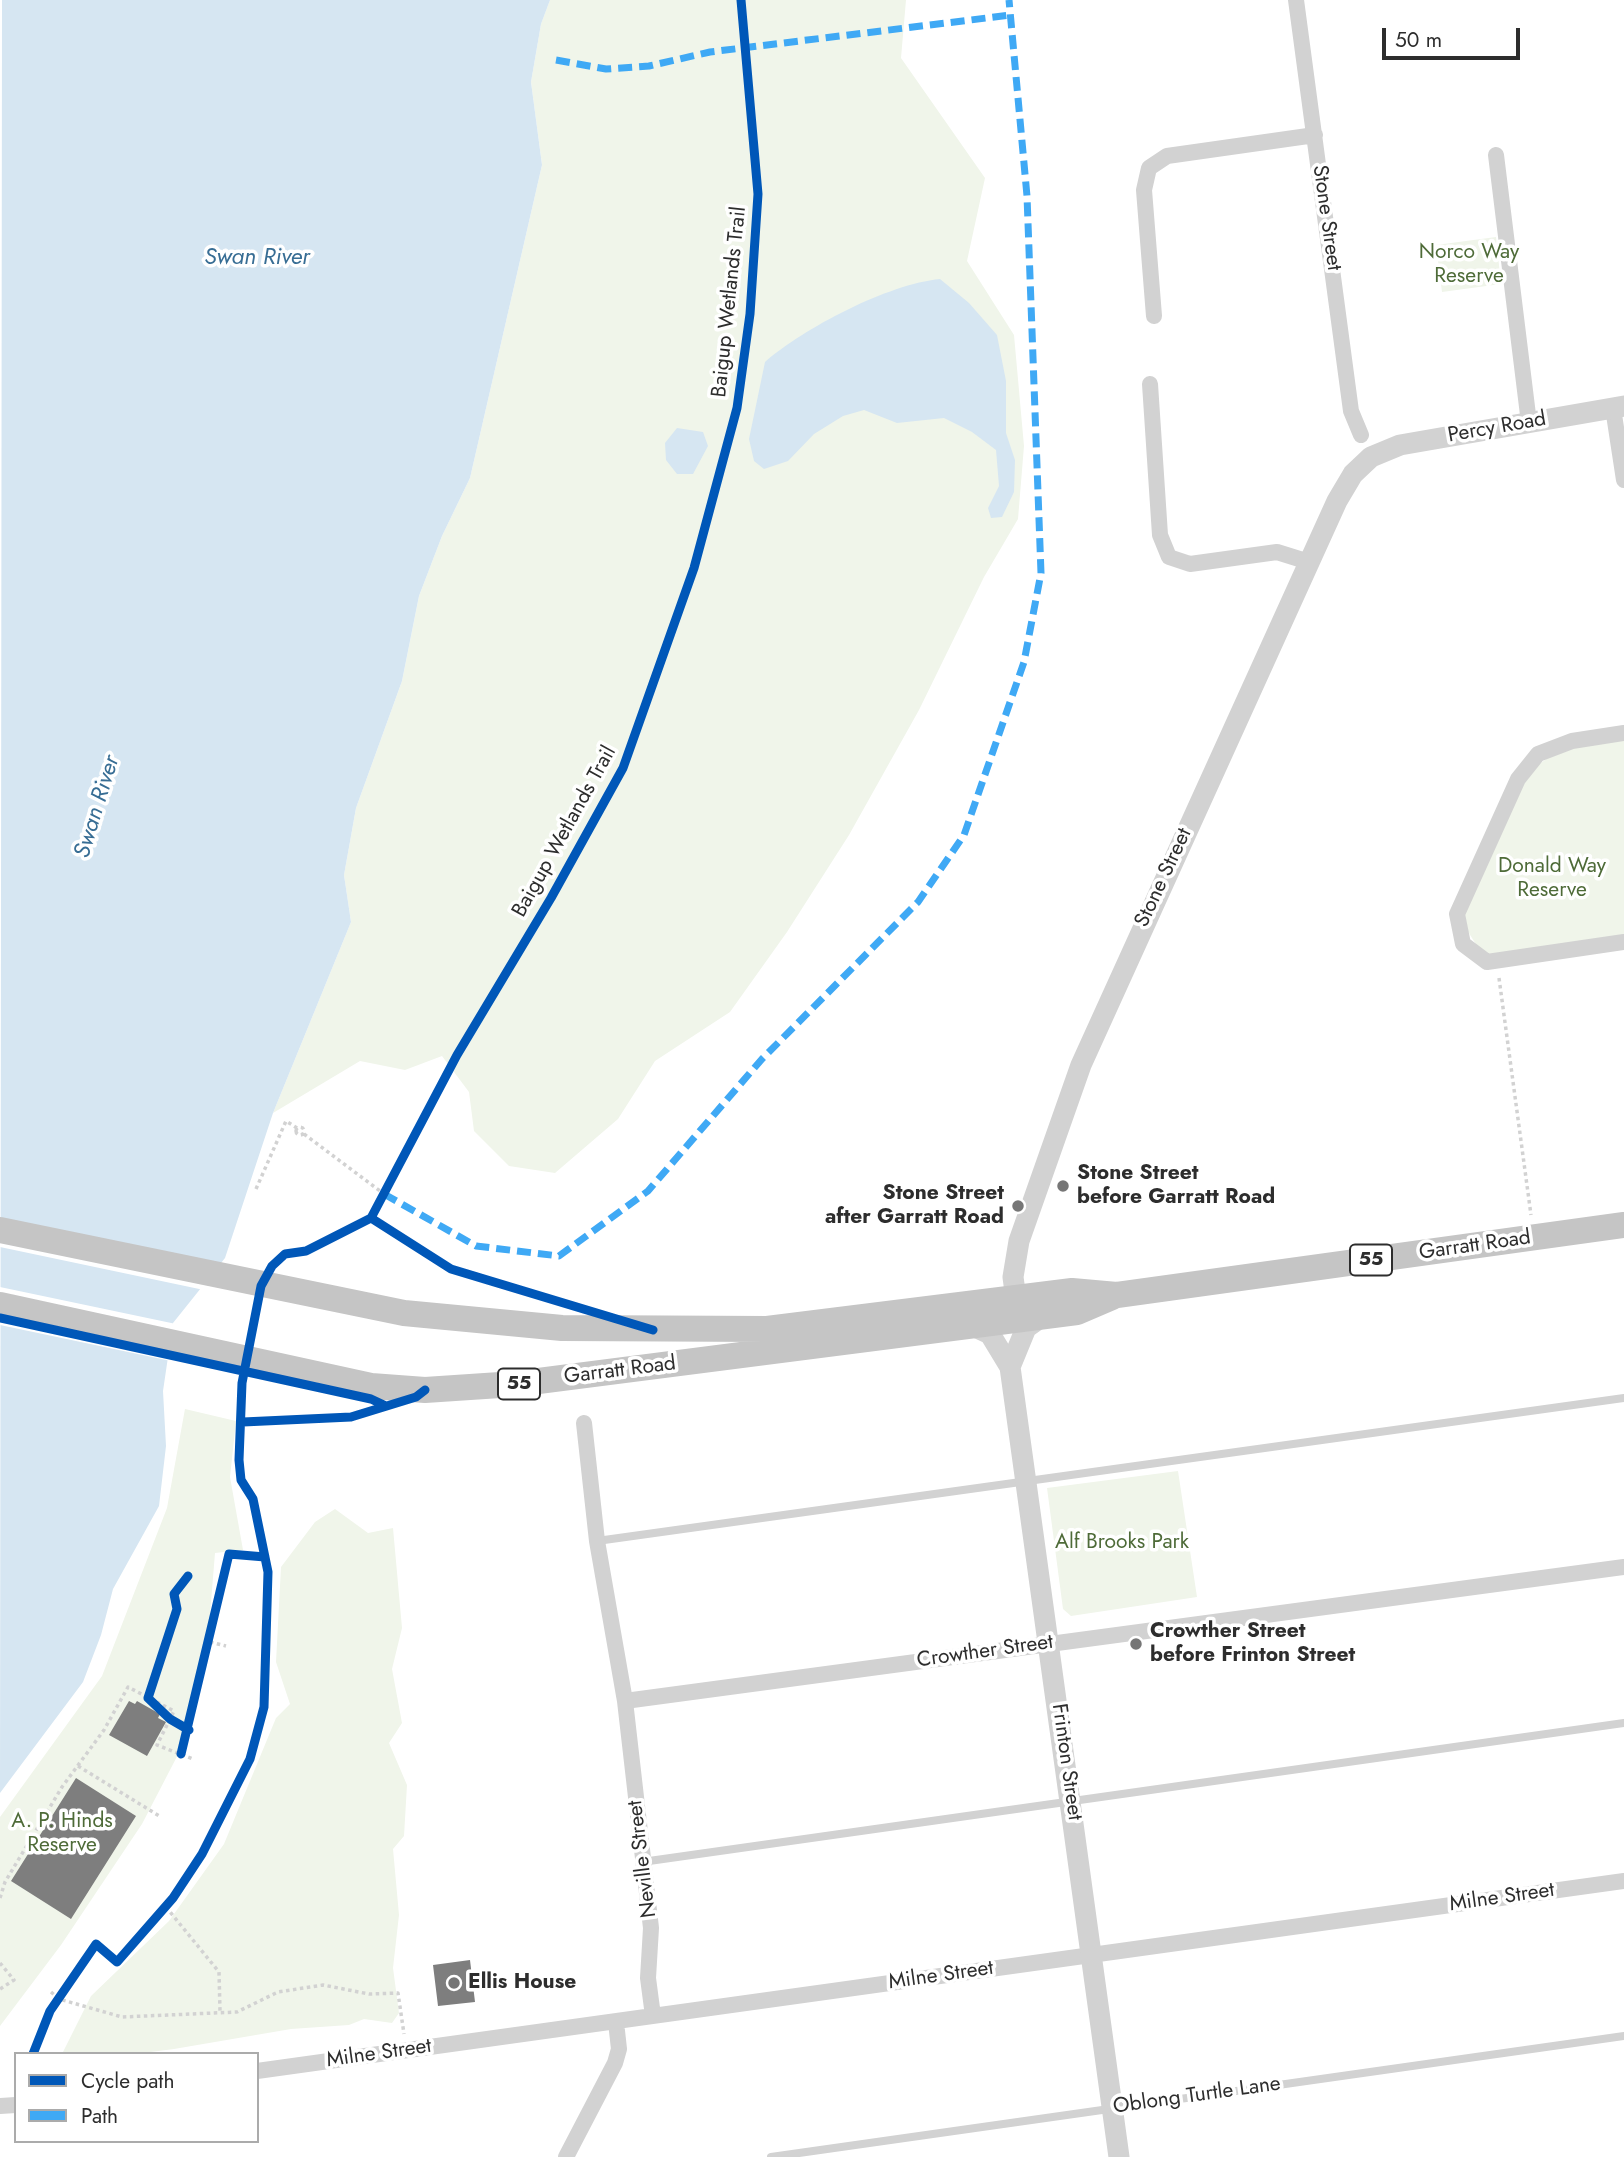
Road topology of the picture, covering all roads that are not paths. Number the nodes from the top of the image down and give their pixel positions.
1 (1296, 0) edge
2 (1315, 135) junction
3 (1496, 155) dead end
4 (1154, 316) dead end
5 (1150, 384) dead end
6 (1619, 407) edge
7 (1529, 423) junction
8 (1361, 435) dead end
9 (1371, 457) joint
10 (1624, 480) edge
11 (1309, 562) junction
12 (1624, 733) edge
13 (1624, 942) edge
14 (1624, 1225) edge
15 (0, 1230) edge
16 (0, 1306) edge
17 (1026, 1311) junction
18 (973, 1326) junction
19 (1010, 1367) junction
20 (1624, 1398) edge
21 (584, 1423) dead end
22 (1026, 1481) junction
23 (597, 1541) junction
24 (1624, 1567) edge
25 (1049, 1644) junction
26 (625, 1701) junction
27 (1624, 1723) edge
28 (1071, 1800) junction
29 (642, 1862) junction
30 (1624, 1881) edge
31 (1093, 1955) junction
32 (653, 2016) junction
33 (616, 2022) junction
34 (1624, 2036) edge
35 (259, 2071) edge
36 (1112, 2108) junction
37 (566, 2157) edge
38 (771, 2157) edge
39 (1119, 2157) edge

1 - 2 street, Stone Street
2 - 4 street
2 - 8 street, Stone Street
3 - 7 street
5 - 11 street
6 - 7 street, Percy Road
6 - 10 street
7 - 9 street, Percy Road
9 - 11 street, Stone Street
11 - 17 street, Stone Street
12 - 13 street
14 - 17 main road, Garratt Road / 55
15 - 17 main road, Garratt Road / 55
16 - 18 main road, Garratt Road / 55
17 - 18 main road, Garratt Road / 55
17 - 19 street
18 - 19 street, Frinton Street
19 - 22 street, Frinton Street
20 - 22 lane
21 - 23 street
22 - 23 lane
22 - 25 street, Frinton Street
23 - 26 street
24 - 25 street, Crowther Street
25 - 26 street, Crowther Street
25 - 28 street, Frinton Street
26 - 29 street, Neville Street
27 - 28 lane
28 - 29 lane
28 - 31 street, Frinton Street
29 - 32 street, Neville Street
30 - 31 street, Milne Street
31 - 32 street, Milne Street
31 - 36 street, Frinton Street
32 - 33 street, Milne Street
33 - 35 street, Milne Street
33 - 37 street
34 - 36 lane, Oblong Turtle Lane
36 - 38 lane, Oblong Turtle Lane
36 - 39 street, Frinton Street

